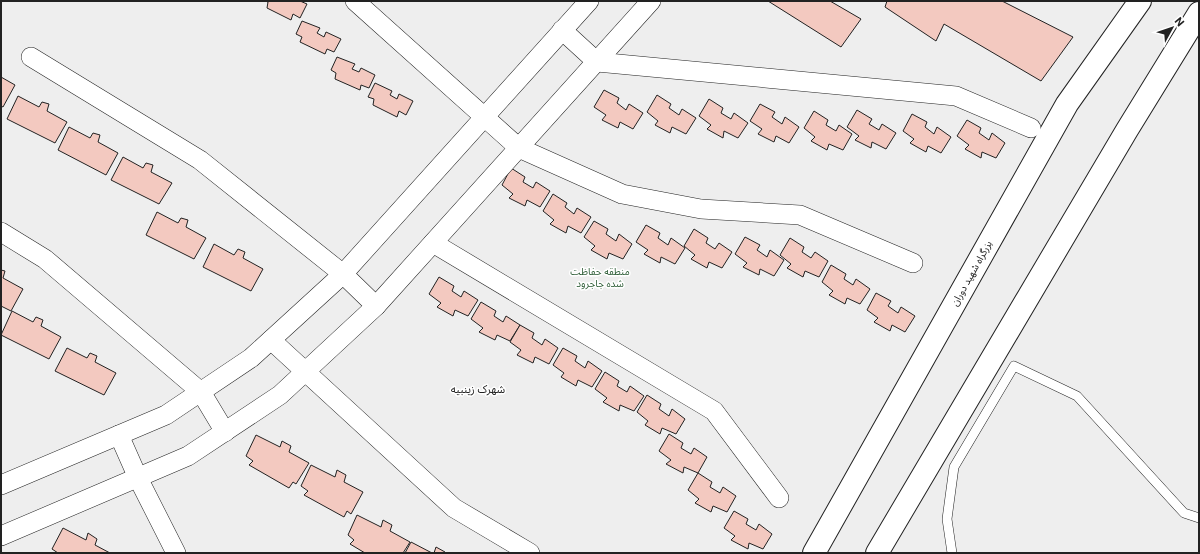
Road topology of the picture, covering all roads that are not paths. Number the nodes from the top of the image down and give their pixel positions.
1 (355, 1) edge
2 (589, 1) edge
3 (651, 1) edge
4 (1140, 1) edge
5 (1199, 13) edge
6 (562, 30) junction
7 (31, 57) dead end
8 (597, 62) junction
9 (484, 117) junction
10 (1031, 128) dead end
11 (519, 148) junction
12 (1, 232) edge
13 (433, 243) junction
14 (912, 264) dead end
15 (343, 274) junction
16 (376, 306) junction
17 (271, 340) junction
18 (305, 372) junction
19 (201, 392) junction
20 (224, 432) junction
21 (119, 435) junction
22 (138, 478) junction
23 (1, 485) edge
24 (779, 498) dead end
25 (1199, 518) edge
26 (1, 536) edge
27 (176, 553) edge
28 (530, 553) edge
29 (814, 553) edge
30 (877, 553) edge
31 (952, 553) edge

1 - 9 street
2 - 6 street
3 - 8 street
4 - 29 highway, بزرگراه شهید دوران
5 - 30 highway
6 - 8 street
6 - 9 street
7 - 15 street
8 - 10 street
8 - 11 street
9 - 11 street
9 - 15 street
11 - 13 street
11 - 14 street
12 - 19 street
13 - 16 street
13 - 24 street
15 - 16 street
15 - 17 street
16 - 18 street
17 - 18 street
17 - 19 street
18 - 20 street
18 - 28 street
19 - 20 street
19 - 21 street
20 - 22 street
21 - 22 street
21 - 23 street
22 - 26 street
22 - 27 street
25 - 31 lane

